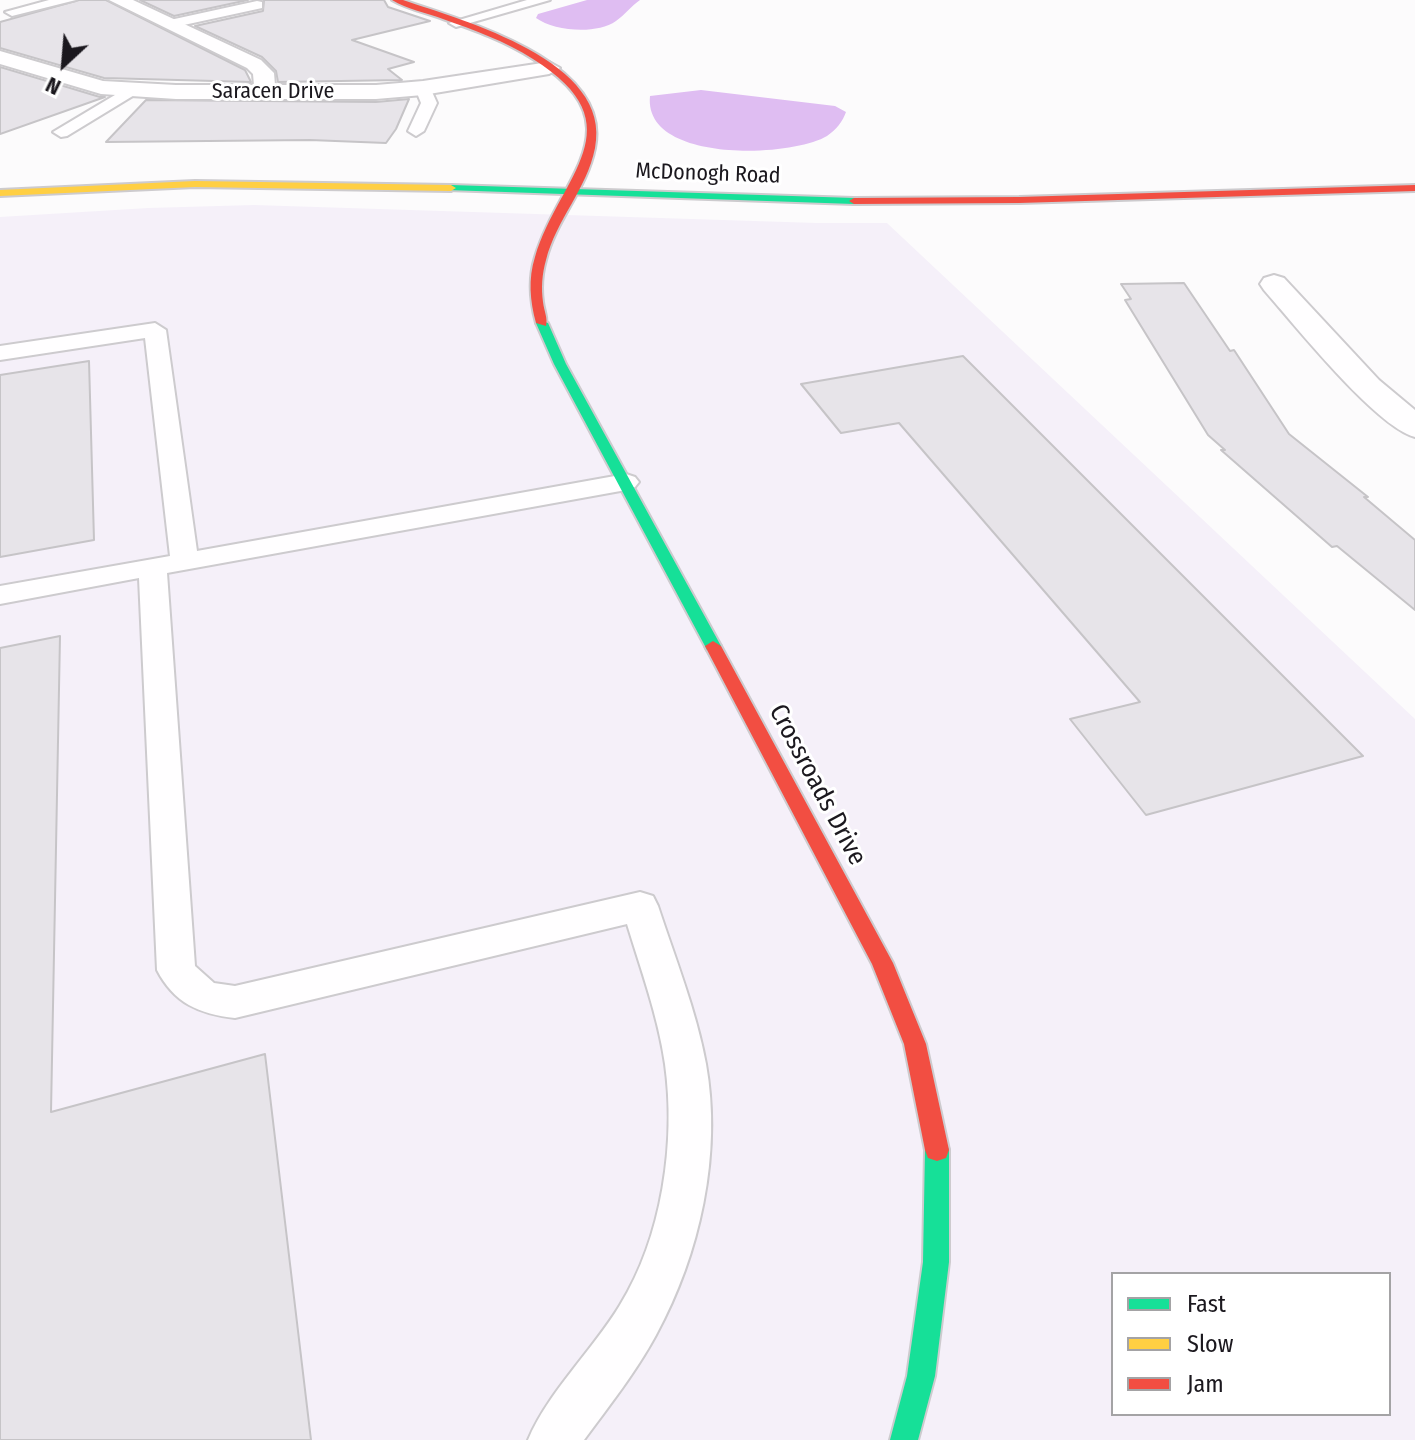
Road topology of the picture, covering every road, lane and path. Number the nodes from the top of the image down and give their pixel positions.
1 (69, 0) edge
2 (118, 0) edge
3 (396, 0) edge
4 (543, 0) edge
5 (257, 5) dead end
6 (12, 12) dead end
7 (456, 23) junction
8 (170, 24) junction
9 (0, 57) edge
10 (549, 68) junction
11 (423, 88) junction
12 (130, 91) junction
13 (263, 93) junction
14 (416, 131) dead end
15 (61, 132) dead end
16 (1415, 188) edge
17 (0, 193) edge
18 (571, 193) junction
19 (1274, 284) dead end
20 (0, 353) edge
21 (1415, 427) edge
22 (626, 482) junction
23 (169, 564) junction
24 (0, 595) edge
25 (553, 1440) edge
26 (904, 1440) edge

1 - 6 lane
2 - 8 street
3 - 7 street, Crossroads Drive
4 - 7 lane
5 - 8 lane
7 - 10 street, Crossroads Drive
8 - 13 street
9 - 12 street, Saracen Drive
10 - 11 street, Saracen Drive
10 - 18 street, Crossroads Drive
11 - 13 street, Saracen Drive
11 - 14 lane
12 - 13 street, Saracen Drive
12 - 15 lane
16 - 18 street, McDonogh Road
17 - 18 street, McDonogh Road
18 - 22 street, Crossroads Drive
19 - 21 street
20 - 23 lane
22 - 23 lane
22 - 26 street, Crossroads Drive
23 - 24 lane
23 - 25 lane

